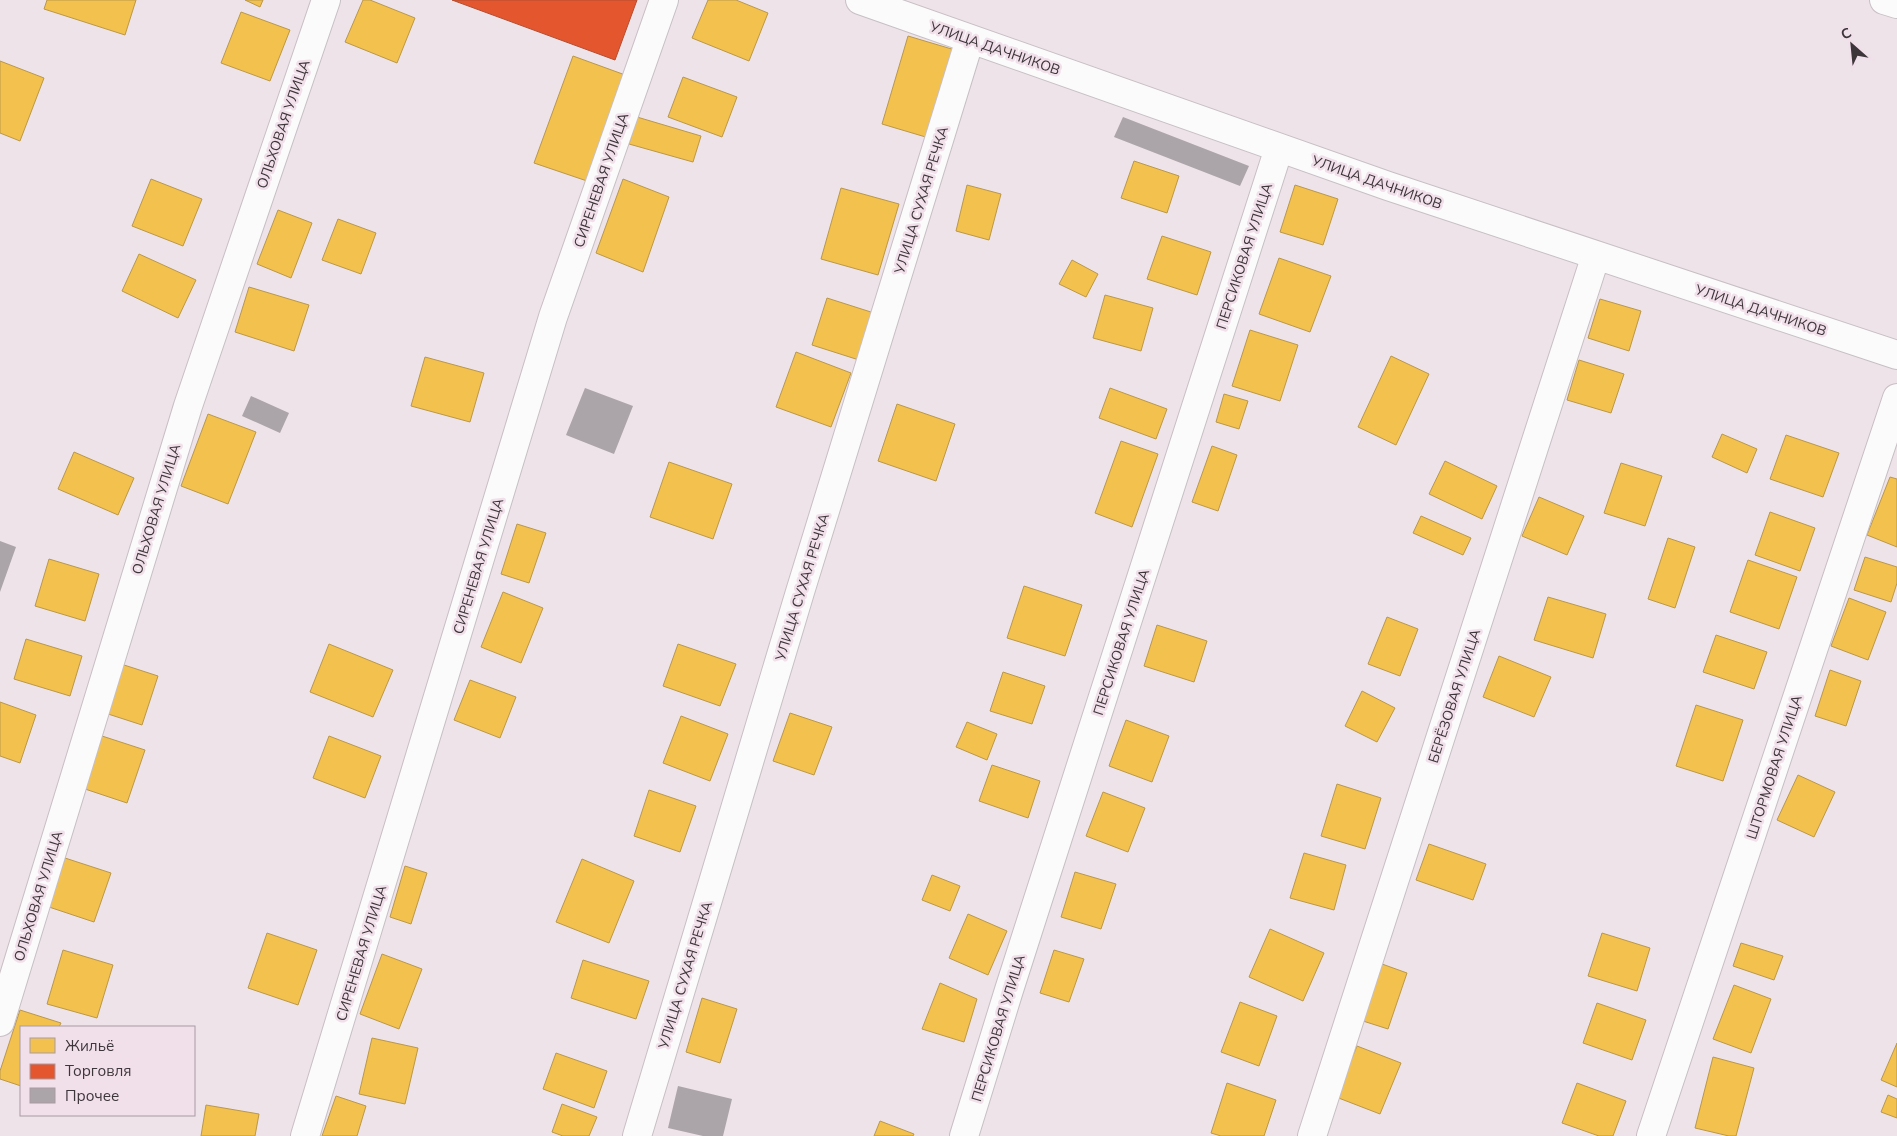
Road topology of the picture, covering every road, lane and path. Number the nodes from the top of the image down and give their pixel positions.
1 (326, 0) edge
2 (664, 0) edge
3 (860, 0) edge
4 (1884, 0) edge
5 (1897, 4) edge
6 (970, 39) junction
7 (1279, 148) junction
8 (1596, 255) junction
9 (1897, 355) edge
10 (1897, 398) edge
11 (0, 1022) edge
12 (305, 1136) edge
13 (637, 1136) edge
14 (964, 1136) edge
15 (1312, 1136) edge
16 (1651, 1136) edge

1 - 11 street, ОЛЬХОВАЯ УЛИЦА
2 - 12 street, СИРЕНЕВАЯ УЛИЦА
3 - 6 street, УЛИЦА ДАЧНИКОВ
4 - 5 street
6 - 7 street, УЛИЦА ДАЧНИКОВ
6 - 13 street, УЛИЦА СУХАЯ РЕЧКА
7 - 8 street, УЛИЦА ДАЧНИКОВ
7 - 14 street, ПЕРСИКОВАЯ УЛИЦА
8 - 9 street, УЛИЦА ДАЧНИКОВ
8 - 15 street, БЕРЁЗОВАЯ УЛИЦА
10 - 16 street, ШТОРМОВАЯ УЛИЦА

